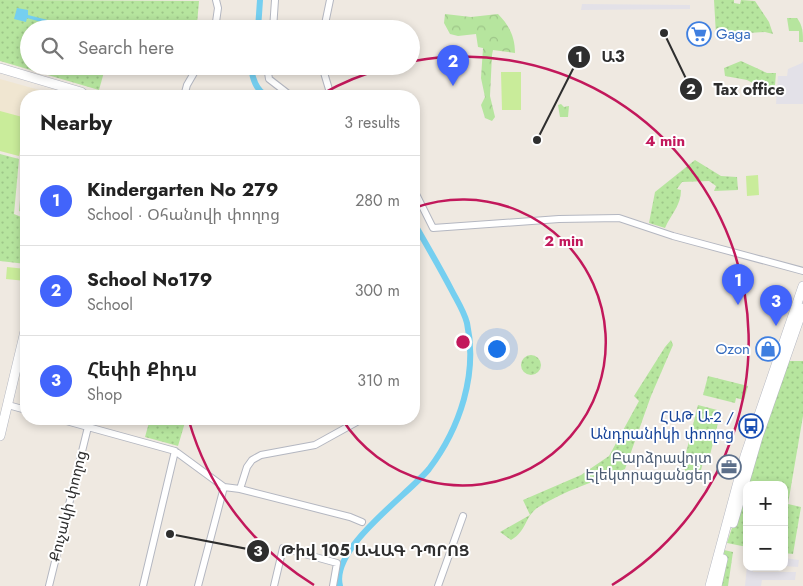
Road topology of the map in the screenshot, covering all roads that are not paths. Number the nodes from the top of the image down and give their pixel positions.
1 (216, 0) edge
2 (275, 0) edge
3 (330, 0) edge
4 (216, 20) edge
5 (274, 20) edge
6 (326, 20) edge
7 (0, 68) edge
8 (20, 74) edge
9 (24, 75) edge
10 (193, 75) edge
11 (268, 75) edge
12 (325, 75) edge
13 (74, 90) edge
14 (186, 90) edge
15 (283, 90) edge
16 (329, 90) edge
17 (420, 202) edge
18 (803, 272) edge
19 (803, 286) edge
20 (803, 308) edge
21 (20, 353) edge
22 (778, 366) junction
23 (8, 405) junction
24 (20, 408) edge
25 (81, 425) edge
26 (352, 425) edge
27 (88, 427) junction
28 (0, 436) edge
29 (175, 450) junction
30 (224, 486) junction
31 (240, 488) junction
32 (463, 516) dead end
33 (362, 522) dead end
34 (723, 548) junction
35 (49, 586) edge
36 (143, 586) edge
37 (198, 586) edge
38 (274, 586) edge
39 (333, 586) edge
40 (438, 586) edge
41 (710, 586) edge
42 (717, 586) edge

1 - 4 street
2 - 5 street
3 - 6 street
7 - 8 main road
9 - 13 main road
10 - 14 street
11 - 15 street
12 - 16 street
17 - 18 street
19 - 22 main road
20 - 22 main road
21 - 23 main road
22 - 34 main road
23 - 24 street
23 - 28 main road
25 - 27 street
26 - 31 street
27 - 29 street
27 - 35 street, Քուչակի փողոց
29 - 30 street
29 - 36 street
30 - 31 street
30 - 37 street
31 - 33 street
32 - 40 street
34 - 41 main road
34 - 42 main road
38 - 39 street

